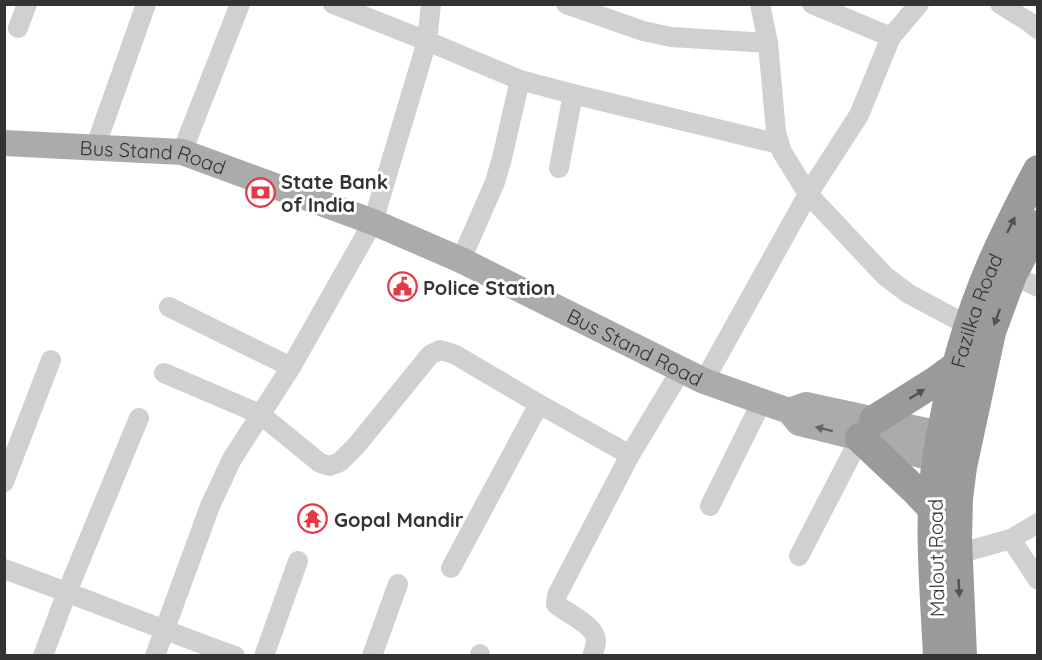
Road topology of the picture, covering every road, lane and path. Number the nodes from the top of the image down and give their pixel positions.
1 (27, 4) edge
2 (146, 4) edge
3 (240, 4) edge
4 (333, 4) edge
5 (431, 4) edge
6 (566, 4) edge
7 (760, 4) edge
8 (812, 4) edge
9 (919, 4) edge
10 (1000, 4) edge
11 (18, 28) dead end
12 (1038, 29) edge
13 (891, 37) junction
14 (428, 41) junction
15 (768, 43) junction
16 (520, 80) junction
17 (573, 94) junction
18 (4, 143) edge
19 (779, 144) junction
20 (95, 148) junction
21 (182, 152) junction
22 (559, 168) dead end
23 (1038, 171) edge
24 (808, 194) junction
25 (374, 222) junction
26 (1038, 225) edge
27 (461, 260) junction
28 (1025, 281) edge
29 (169, 307) dead end
30 (969, 326) junction
31 (51, 360) dead end
32 (958, 365) junction
33 (291, 367) junction
34 (681, 370) junction
35 (164, 372) dead end
36 (704, 381) junction
37 (762, 401) junction
38 (539, 404) junction
39 (260, 414) junction
40 (139, 418) dead end
41 (867, 429) junction
42 (952, 451) junction
43 (630, 455) junction
44 (4, 482) edge
45 (710, 506) dead end
46 (934, 510) junction
47 (1038, 523) edge
48 (1011, 539) junction
49 (957, 554) junction
50 (800, 556) dead end
51 (298, 561) dead end
52 (451, 568) dead end
53 (4, 569) edge
54 (1038, 580) edge
55 (398, 584) dead end
56 (67, 592) junction
57 (165, 631) junction
58 (43, 656) edge
59 (155, 656) edge
60 (235, 656) edge
61 (264, 656) edge
62 (372, 656) edge
63 (592, 656) edge
64 (938, 656) edge
65 (962, 656) edge

1 - 11 street
2 - 20 street
3 - 21 street
4 - 14 street
5 - 14 street
6 - 15 street
7 - 15 street
8 - 13 street
9 - 13 street
10 - 12 street
13 - 24 street
14 - 16 street
14 - 25 street
15 - 19 street
16 - 17 street
16 - 27 street
17 - 19 street
17 - 22 street
18 - 20 main road, Bus Stand Road
19 - 24 street
20 - 21 main road, Bus Stand Road
21 - 25 main road, Bus Stand Road
30 -> 23 highway, Fazilka Road
24 - 30 street
24 - 36 street
25 - 27 main road, Bus Stand Road
25 - 33 street
26 - 28 highway, Fazilka Road
27 - 34 main road, Bus Stand Road
28 -> 42 highway, Fazilka Road
29 - 33 street
30 - 32 highway, Fazilka Road
31 - 44 street
41 -> 32 highway
32 - 42 highway, Fazilka Road
33 - 39 street
34 - 36 main road, Bus Stand Road
34 - 43 street
35 - 39 street
36 - 37 main road, Bus Stand Road
37 - 41 main road, Bus Stand Road
37 - 45 street
38 - 39 street
38 - 43 street
38 - 52 street
39 - 57 street
40 - 56 street
41 - 42 main road, Bus Stand Road
41 - 46 highway
41 - 50 street
42 - 46 highway, Malout Road
42 - 49 highway, Malout Road
43 - 63 street
46 - 64 highway, Malout Road
47 - 48 street
48 - 49 street
48 - 54 street
49 -> 65 highway, Malout Road
51 - 61 street
53 - 56 street
55 - 62 street
56 - 57 street
56 - 58 street
57 - 59 street
57 - 60 street

